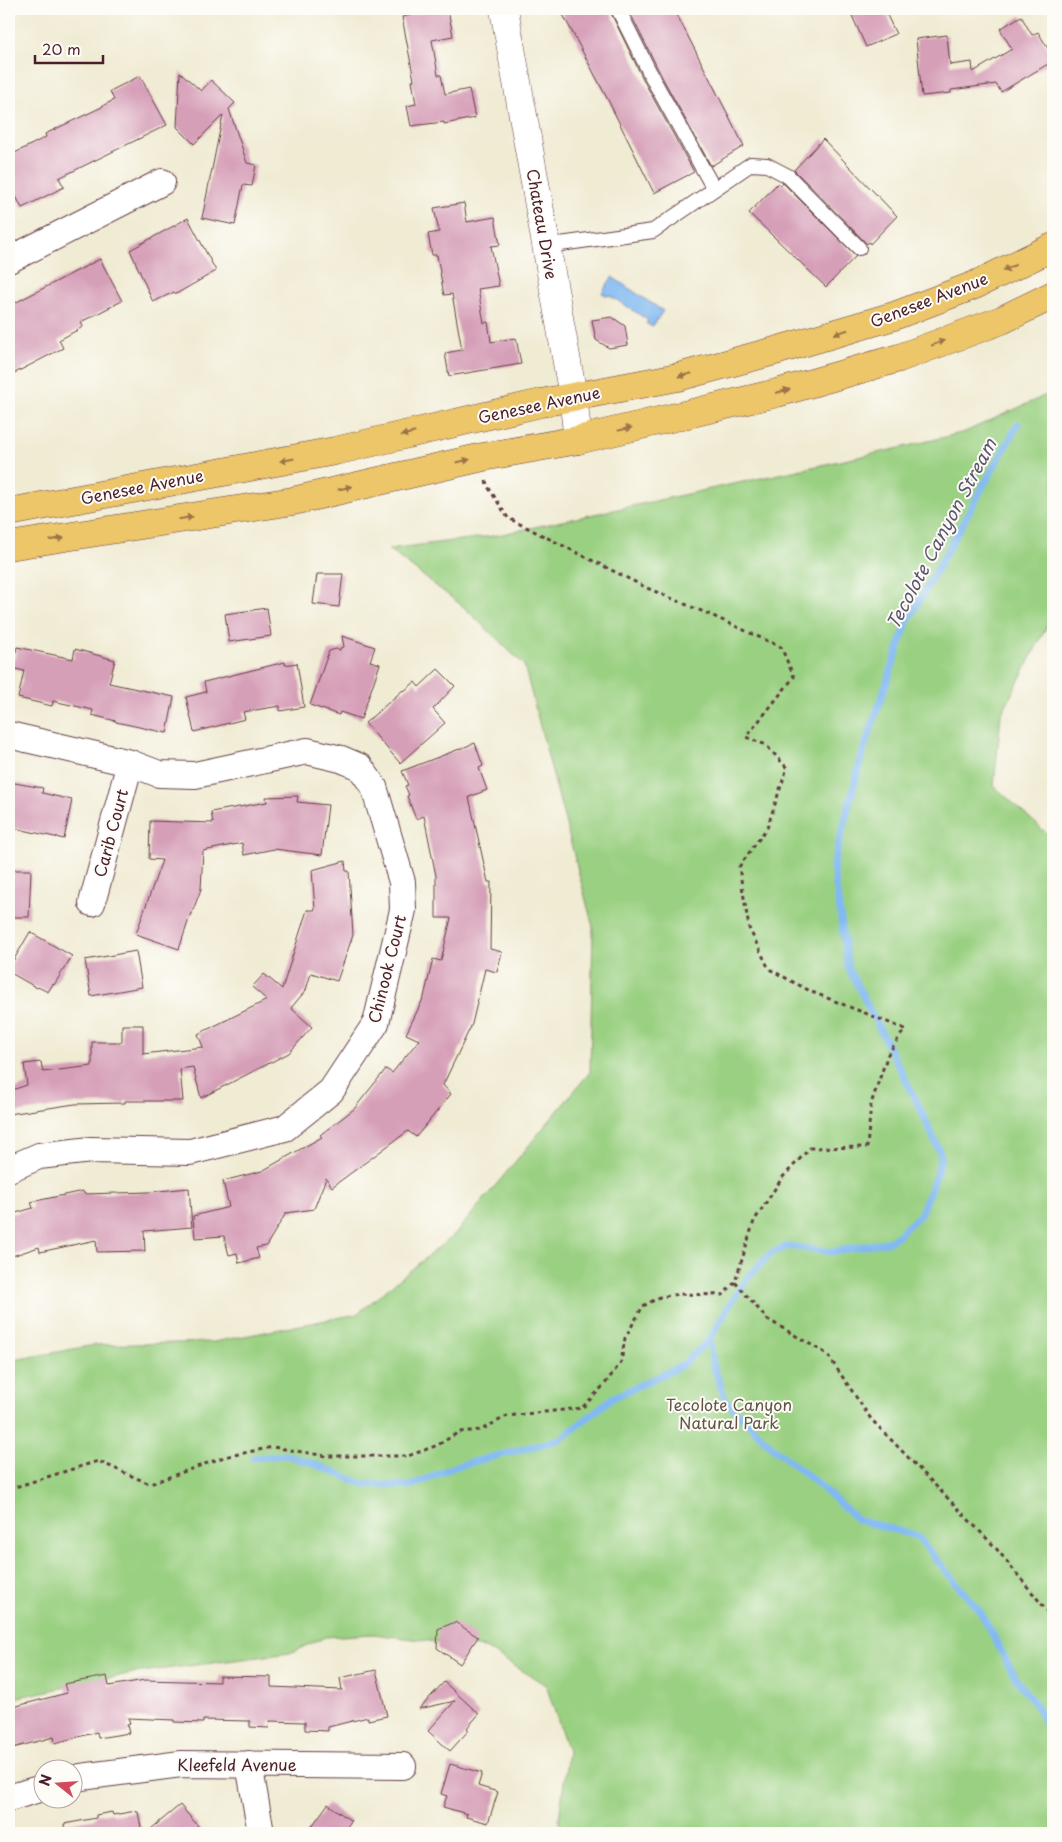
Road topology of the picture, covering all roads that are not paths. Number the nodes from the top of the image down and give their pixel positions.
1 (504, 9) edge
2 (618, 9) edge
3 (162, 182) dead end
4 (714, 189) junction
5 (546, 246) junction
6 (1053, 247) edge
7 (859, 248) dead end
8 (9, 260) edge
9 (1053, 295) edge
10 (573, 396) junction
11 (578, 440) junction
12 (9, 512) edge
13 (9, 546) edge
14 (9, 735) edge
15 (130, 763) junction
16 (92, 903) dead end
17 (11, 1168) edge
18 (249, 1764) junction
19 (403, 1766) dead end
20 (82, 1776) edge
21 (32, 1791) edge
22 (9, 1798) edge
23 (261, 1833) edge

1 - 5 street, Chateau Drive
2 - 4 lane
3 - 8 street
4 - 5 lane
4 - 7 lane
5 - 10 street, Chateau Drive
6 -> 10 main road, Genesee Avenue
11 -> 9 main road
10 - 11 street, Chateau Drive
10 -> 12 main road, Genesee Avenue
13 -> 11 main road
14 - 15 street, Chinook Court
15 - 16 street, Carib Court
15 - 17 street, Chinook Court
18 - 19 street, Kleefeld Avenue
18 - 20 street, Kleefeld Avenue
18 - 23 street
21 - 22 street

